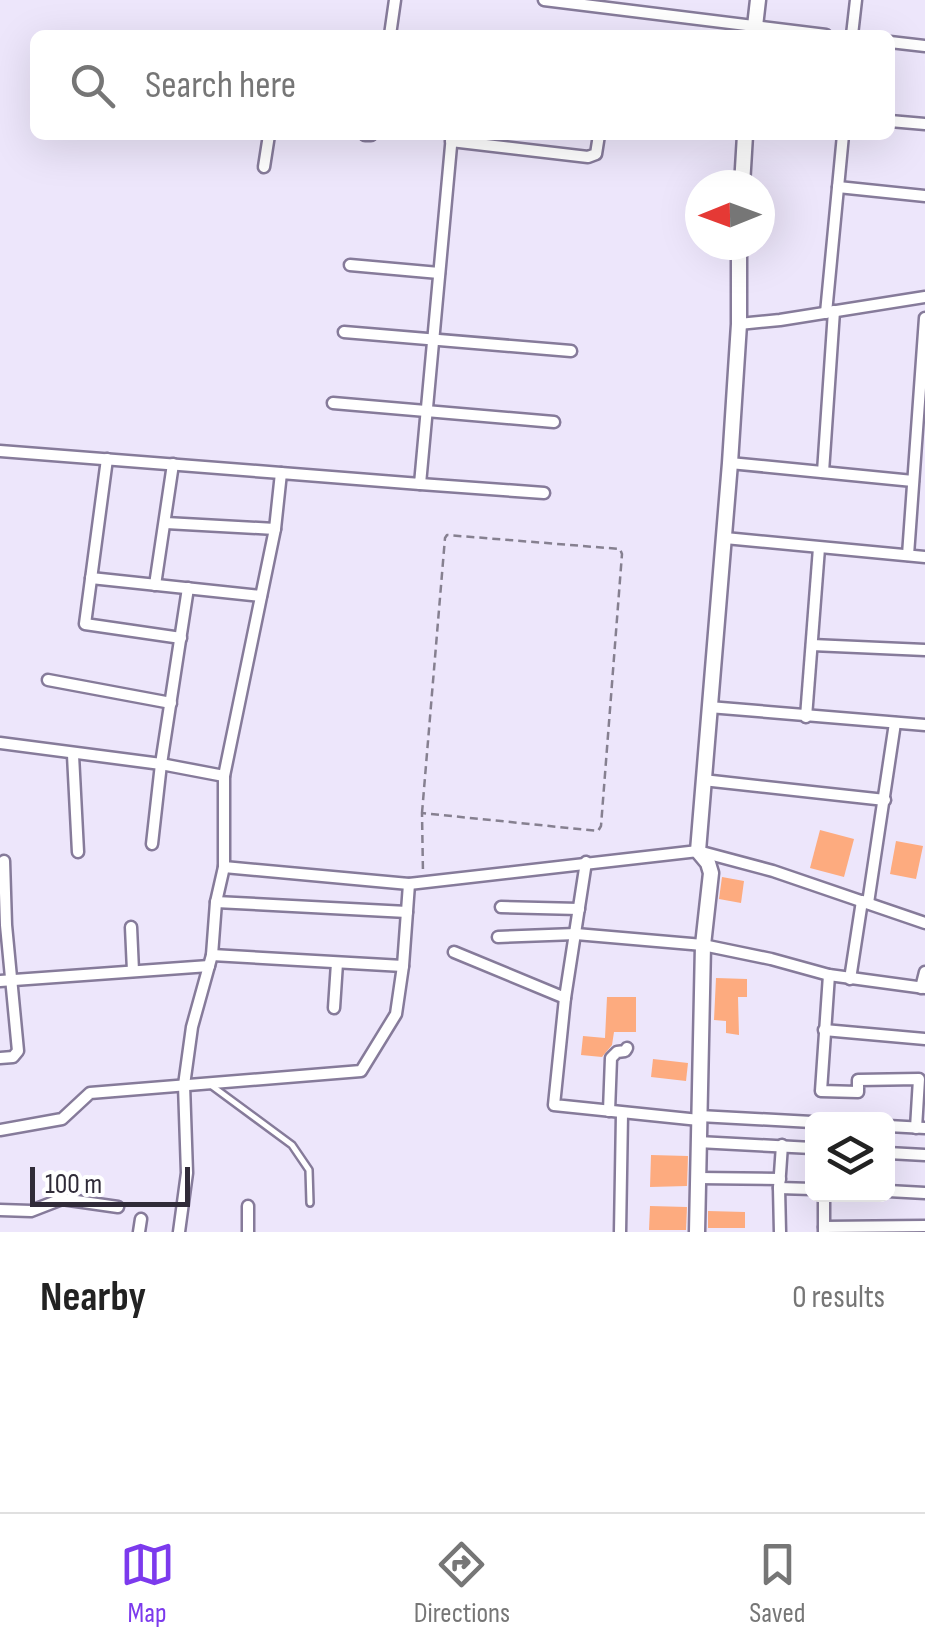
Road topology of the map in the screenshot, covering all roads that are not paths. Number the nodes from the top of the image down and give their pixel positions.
1 (395, 0) edge
2 (544, 0) edge
3 (758, 0) edge
4 (856, 0) edge
5 (391, 30) edge
6 (747, 30) edge
7 (754, 30) edge
8 (853, 30) edge
9 (895, 43) edge
10 (925, 46) edge
11 (895, 121) edge
12 (925, 124) edge
13 (268, 140) edge
14 (452, 140) edge
15 (466, 140) edge
16 (598, 140) edge
17 (745, 140) edge
18 (843, 140) edge
19 (264, 168) dead end
20 (743, 170) edge
21 (838, 187) junction
22 (925, 196) edge
23 (739, 260) edge
24 (350, 266) dead end
25 (439, 273) junction
26 (925, 297) edge
27 (830, 312) junction
28 (925, 318) edge
29 (738, 324) junction
30 (344, 332) dead end
31 (433, 338) junction
32 (572, 351) dead end
33 (924, 352) edge
34 (333, 402) dead end
35 (426, 410) junction
36 (554, 422) dead end
37 (921, 445) edge
38 (0, 451) edge
39 (107, 459) junction
40 (730, 463) junction
41 (173, 464) junction
42 (823, 472) junction
43 (282, 473) junction
44 (914, 481) junction
45 (420, 484) junction
46 (544, 494) dead end
47 (166, 523) junction
48 (275, 529) junction
49 (725, 538) junction
50 (819, 548) junction
51 (908, 556) junction
52 (925, 557) edge
53 (91, 578) junction
54 (155, 585) junction
55 (188, 588) junction
56 (262, 596) junction
57 (181, 638) junction
58 (812, 645) junction
59 (925, 650) edge
60 (48, 680) dead end
61 (170, 703) junction
62 (709, 707) junction
63 (806, 717) junction
64 (895, 723) junction
65 (925, 726) edge
66 (0, 743) edge
67 (73, 754) junction
68 (161, 764) junction
69 (224, 776) junction
70 (702, 780) junction
71 (885, 800) junction
72 (152, 844) dead end
73 (698, 851) junction
74 (78, 852) dead end
75 (4, 861) dead end
76 (586, 862) junction
77 (224, 867) junction
78 (410, 884) junction
79 (216, 902) junction
80 (865, 902) junction
81 (501, 907) dead end
82 (578, 909) junction
83 (408, 912) junction
84 (925, 924) edge
85 (3, 925) edge
86 (130, 927) dead end
87 (576, 934) junction
88 (498, 937) dead end
89 (703, 945) junction
90 (454, 952) dead end
91 (211, 961) junction
92 (337, 962) junction
93 (404, 966) junction
94 (133, 971) junction
95 (925, 972) edge
96 (829, 975) junction
97 (850, 979) junction
98 (13, 980) junction
99 (0, 981) edge
100 (923, 988) edge
101 (566, 998) junction
102 (334, 1008) dead end
103 (824, 1030) junction
104 (925, 1039) edge
105 (627, 1048) dead end
106 (0, 1058) edge
107 (210, 1084) junction
108 (184, 1085) junction
109 (609, 1111) junction
110 (622, 1114) junction
111 (699, 1118) junction
112 (805, 1122) edge
113 (895, 1126) edge
114 (920, 1128) edge
115 (0, 1130) edge
116 (698, 1142) junction
117 (782, 1145) junction
118 (805, 1147) edge
119 (895, 1153) edge
120 (925, 1155) edge
121 (698, 1178) junction
122 (780, 1184) junction
123 (805, 1187) edge
124 (895, 1191) edge
125 (925, 1193) edge
126 (824, 1202) edge
127 (310, 1203) dead end
128 (248, 1206) dead end
129 (118, 1207) dead end
130 (0, 1210) edge
131 (142, 1218) dead end
132 (925, 1226) edge
133 (824, 1230) edge
134 (139, 1232) edge
135 (178, 1232) edge
136 (248, 1232) edge
137 (620, 1232) edge
138 (697, 1232) edge
139 (780, 1232) edge

1 - 5 street
2 - 6 street
3 - 7 main road
4 - 8 street
9 - 10 street
11 - 12 street
13 - 19 street
14 - 25 street
15 - 16 street
17 - 20 main road
18 - 21 street
21 - 22 street
21 - 27 street
23 - 29 main road
24 - 25 street
25 - 31 street
26 - 27 street
27 - 29 street
27 - 42 street
28 - 33 street
29 - 40 main road
30 - 31 street
31 - 32 street
31 - 35 street
33 - 37 street
34 - 35 street
35 - 36 street
35 - 45 street
37 - 44 street
38 - 39 street
39 - 41 street
39 - 53 street
40 - 42 street
40 - 49 main road
41 - 43 street
41 - 47 street
42 - 44 street
43 - 45 street
43 - 48 street
44 - 51 street
45 - 46 street
47 - 48 street
47 - 54 street
48 - 56 street
49 - 50 street
49 - 62 main road
50 - 51 street
50 - 58 street
51 - 52 street
53 - 54 street
53 - 57 street
54 - 55 street
55 - 56 street
55 - 57 street
56 - 69 street
57 - 61 street
58 - 59 street
58 - 63 street
60 - 61 street
61 - 68 street
62 - 63 street
62 - 70 main road
63 - 64 street
64 - 65 street
64 - 71 street
66 - 67 street
67 - 68 street
67 - 74 street
68 - 69 street
68 - 72 street
69 - 77 street
70 - 71 street
70 - 73 main road
71 - 80 street
73 - 76 street
73 - 80 street
73 - 89 main road
75 - 85 street
76 - 78 street
76 - 82 street
77 - 78 street
77 - 79 street
78 - 83 street
79 - 83 street
79 - 91 street
80 - 84 street
80 - 97 street
81 - 82 street
82 - 87 street
83 - 93 street
85 - 98 street
86 - 94 street
87 - 88 street
87 - 89 street
87 - 101 street
89 - 96 street
89 - 111 main road
90 - 101 street
91 - 92 street
91 - 94 street
91 - 108 street
92 - 93 street
92 - 102 street
93 - 107 street
94 - 98 street
95 - 100 street
96 - 97 street
96 - 103 street
97 - 100 street
98 - 99 street
98 - 106 street
101 - 109 street
103 - 104 street
103 - 114 street
105 - 109 street
107 - 108 street
107 - 127 lane
108 - 115 street
108 - 135 street
109 - 110 street
110 - 111 street
110 - 137 street
111 - 112 street
111 - 116 main road
113 - 114 street
116 - 117 street
116 - 121 main road
117 - 118 street
117 - 122 street
119 - 120 street
121 - 122 street
121 - 138 main road
122 - 123 street
122 - 139 street
124 - 125 street
126 - 133 street
128 - 136 street
129 - 130 street
131 - 134 street
132 - 133 street

